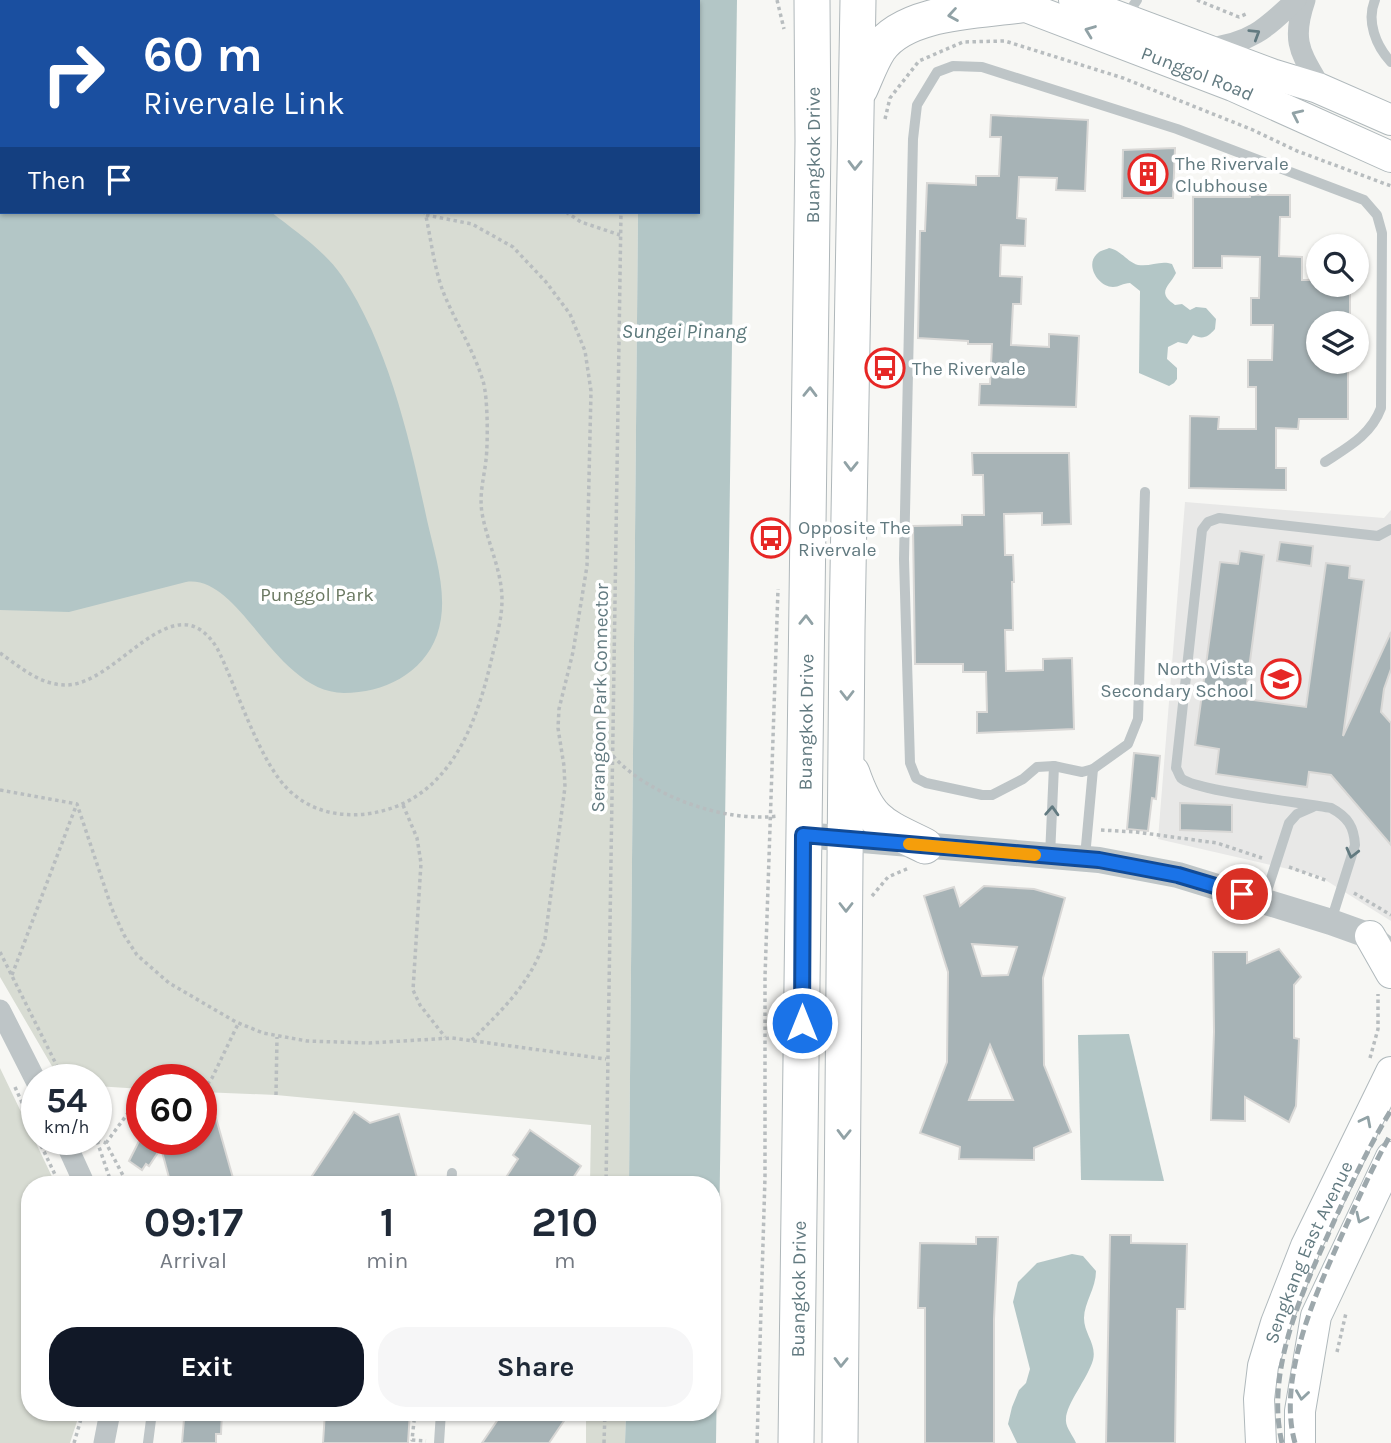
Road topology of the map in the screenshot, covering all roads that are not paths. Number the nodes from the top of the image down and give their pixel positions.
1 (812, 0) edge
2 (859, 0) edge
3 (1074, 0) edge
4 (1296, 0) edge
5 (1304, 0) edge
6 (1374, 0) edge
7 (1011, 2) edge
8 (1131, 9) edge
9 (790, 16) edge
10 (1206, 48) junction
11 (1391, 62) edge
12 (811, 68) junction
13 (1322, 90) junction
14 (856, 97) junction
15 (1391, 120) edge
16 (1391, 157) edge
17 (1325, 462) dead end
18 (1145, 492) dead end
19 (1391, 528) edge
20 (848, 760) junction
21 (1054, 766) junction
22 (1093, 769) junction
23 (1320, 806) junction
24 (793, 826) junction
25 (846, 839) junction
26 (1050, 856) junction
27 (922, 857) junction
28 (1085, 859) junction
29 (1264, 900) junction
30 (1331, 922) junction
31 (1380, 945) edge
32 (1385, 982) edge
33 (0, 1010) edge
34 (27, 1064) edge
35 (1378, 1069) edge
36 (71, 1155) edge
37 (1391, 1157) edge
38 (81, 1176) edge
39 (108, 1421) edge
40 (151, 1421) edge
41 (440, 1421) edge
42 (439, 1442) edge
43 (1300, 1442) edge
44 (104, 1443) edge
45 (148, 1443) edge
46 (796, 1443) edge
47 (841, 1443) edge
48 (1261, 1443) edge

1 - 12 main road, Buangkok Drive
2 - 14 main road
3 - 8 main road, Punggol Road
10 -> 4 street
5 - 13 street
6 - 11 lane
7 -> 14 main road
16 -> 7 main road, Punggol Road
8 - 10 main road, Punggol Road
9 - 12 main road
10 - 13 main road, Punggol Road
24 -> 12 main road, Buangkok Drive
13 - 15 main road, Punggol Road
14 -> 20 main road
17 - 21 lane
18 - 22 lane
19 - 23 lane
20 - 25 main road
20 - 27 main road
21 - 22 lane
26 -> 21 lane
22 - 28 lane
23 - 29 lane
23 -> 30 lane
24 - 25 street
24 - 46 main road, Buangkok Drive
25 - 27 street
25 -> 47 main road
26 - 27 street
26 - 28 street
28 - 29 street
29 - 30 street
30 - 31 street
31 - 32 main road
33 - 34 street
48 -> 35 main road, Sengkang East Avenue
36 - 38 street
37 -> 43 main road, Sengkang East Avenue
39 - 44 street
40 - 45 lane
41 - 42 lane

